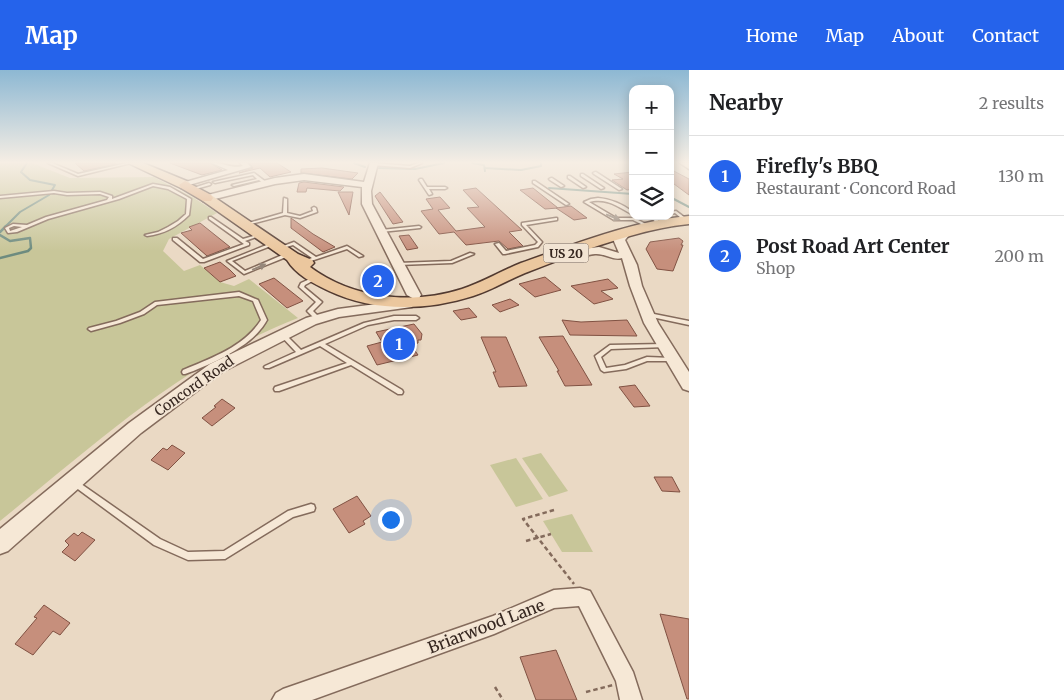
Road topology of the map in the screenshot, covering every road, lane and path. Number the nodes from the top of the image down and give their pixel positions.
1 (51, 192) edge
2 (57, 192) edge
3 (132, 192) edge
4 (177, 192) edge
5 (197, 192) edge
6 (223, 192) edge
7 (366, 192) edge
8 (550, 192) edge
9 (0, 197) edge
10 (207, 198) junction
11 (285, 199) dead end
12 (108, 201) junction
13 (567, 204) dead end
14 (314, 208) dead end
15 (674, 213) edge
16 (285, 214) junction
17 (210, 218) dead end
18 (556, 220) dead end
19 (632, 220) edge
20 (688, 221) edge
21 (653, 222) edge
22 (247, 224) junction
23 (26, 226) dead end
24 (419, 228) dead end
25 (381, 231) junction
26 (147, 236) dead end
27 (175, 239) dead end
28 (242, 241) junction
29 (602, 241) junction
30 (497, 244) dead end
31 (288, 251) junction
32 (472, 254) dead end
33 (564, 254) junction
34 (622, 255) junction
35 (361, 256) dead end
36 (398, 264) junction
37 (316, 278) junction
38 (362, 297) junction
39 (419, 298) junction
40 (648, 315) junction
41 (416, 318) dead end
42 (318, 319) junction
43 (689, 323) edge
44 (91, 329) dead end
45 (282, 334) junction
46 (320, 344) junction
47 (664, 346) junction
48 (300, 352) junction
49 (673, 360) junction
50 (352, 363) junction
51 (267, 367) dead end
52 (185, 372) dead end
53 (689, 385) edge
54 (277, 389) dead end
55 (400, 392) dead end
56 (73, 481) junction
57 (311, 508) dead end
58 (554, 510) dead end
59 (551, 534) dead end
60 (538, 538) junction
61 (526, 541) dead end
62 (0, 544) edge
63 (580, 597) junction
64 (618, 684) dead end
65 (496, 687) dead end
66 (586, 692) dead end
67 (283, 700) edge
68 (503, 700) edge
69 (631, 700) edge

1 - 9 lane
2 - 12 lane
3 - 12 lane
4 - 26 lane
5 - 10 highway, US 20
6 - 10 street
7 - 25 street
8 - 13 lane
10 - 22 main road, US 20
11 - 16 lane
12 - 23 lane
14 - 16 lane
15 - 20 lane
16 - 22 lane
17 - 28 lane
18 - 30 lane
19 -> 19 lane
19 - 21 main road, US 20
19 - 29 main road, US 20
19 - 34 street
20 - 21 main road, US 20
22 - 31 main road, US 20
24 - 25 lane
25 - 36 street
27 - 28 lane
28 - 31 lane
29 - 33 main road, US 20
29 - 34 street
31 -> 31 lane
31 - 35 lane
31 - 37 main road, US 20
31 - 38 main road, US 20
32 - 36 lane
33 - 34 street
33 - 39 main road, US 20
34 - 40 street
36 - 39 street
37 - 38 main road, US 20
37 - 42 lane
38 - 39 main road, US 20
38 - 42 street, Concord Road
40 - 43 lane
40 - 47 street
41 - 46 lane
42 - 45 street, Concord Road
44 - 52 lane
45 - 48 lane
45 - 56 street, Concord Road
46 - 48 lane
46 - 50 lane
47 - 49 street
47 - 49 lane
48 - 51 lane
49 - 53 street
50 - 54 lane
50 - 55 lane
56 - 57 lane
56 - 62 street, Concord Road
58 - 60 path
59 - 60 path
60 - 61 path
60 - 63 path
63 - 67 street, Briarwood Lane
63 - 69 street
64 - 66 path
65 - 68 path

